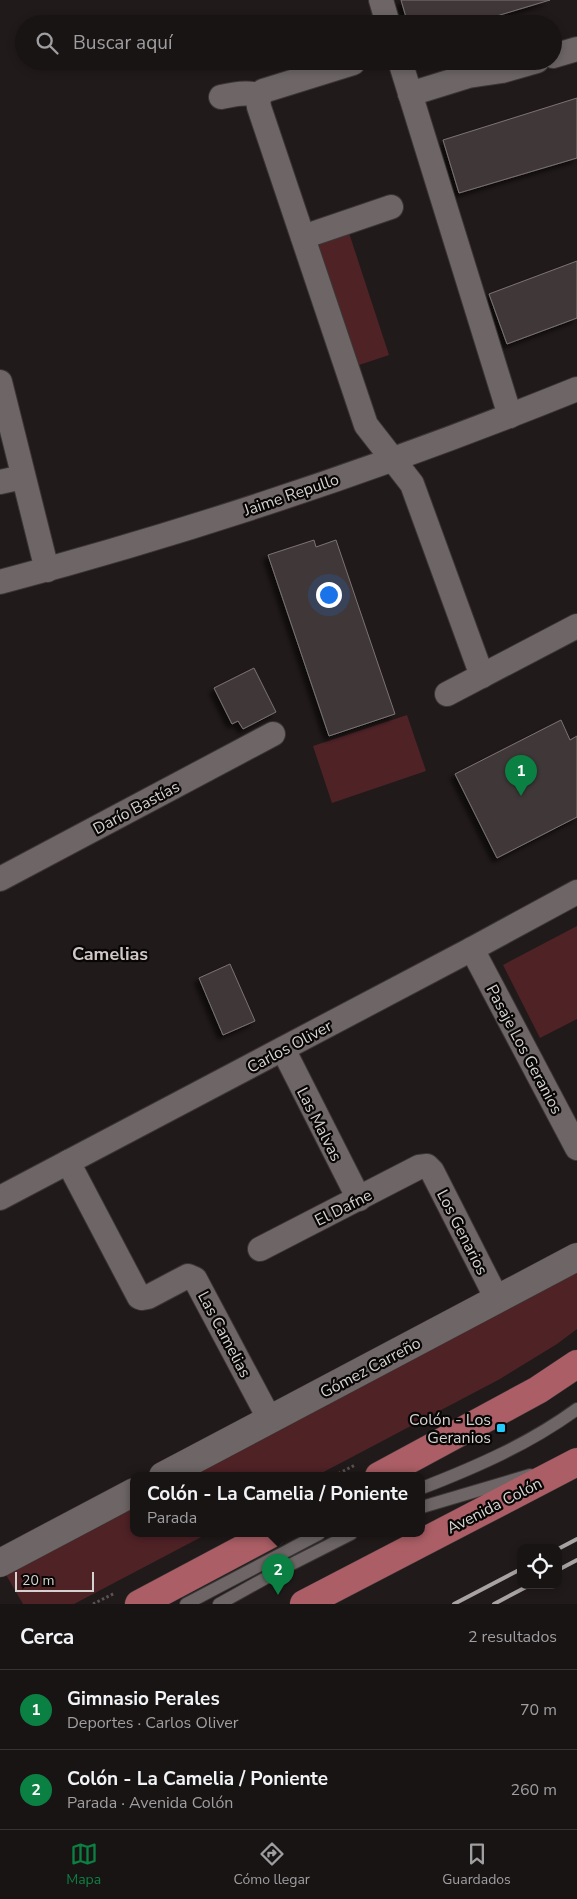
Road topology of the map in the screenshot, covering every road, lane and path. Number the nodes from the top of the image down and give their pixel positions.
1 (381, 0) edge
2 (385, 15) edge
3 (577, 49) edge
4 (562, 53) edge
5 (328, 70) edge
6 (403, 70) edge
7 (506, 70) edge
8 (410, 94) junction
9 (260, 95) junction
10 (221, 97) dead end
11 (391, 207) dead end
12 (303, 237) junction
13 (0, 382) edge
14 (577, 389) edge
15 (510, 416) junction
16 (392, 460) junction
17 (23, 477) junction
18 (0, 482) edge
19 (47, 570) junction
20 (0, 582) edge
21 (577, 626) edge
22 (482, 676) junction
23 (447, 694) dead end
24 (273, 734) dead end
25 (0, 879) edge
26 (577, 892) edge
27 (472, 949) junction
28 (283, 1049) junction
29 (577, 1148) edge
30 (68, 1162) junction
31 (427, 1166) joint
32 (0, 1198) edge
33 (359, 1199) junction
34 (260, 1250) dead end
35 (577, 1257) edge
36 (497, 1299) junction
37 (577, 1364) edge
38 (577, 1409) edge
39 (270, 1420) junction
40 (574, 1463) edge
41 (171, 1472) edge
42 (386, 1472) edge
43 (425, 1487) edge
44 (130, 1494) edge
45 (425, 1505) edge
46 (265, 1537) edge
47 (313, 1537) edge
48 (345, 1537) edge
49 (0, 1563) edge
50 (139, 1604) edge
51 (186, 1604) edge
52 (220, 1604) edge
53 (304, 1604) edge

1 - 2 street
3 - 4 street
5 - 9 street
6 - 8 street
7 - 8 street
8 - 15 street
9 - 10 street
9 - 12 street
11 - 12 street
12 - 16 street
13 - 17 street
14 - 15 street, Jaime Repullo
15 - 16 street, Jaime Repullo
16 - 19 street, Jaime Repullo
16 - 22 street
17 - 18 street
17 - 19 street
19 - 20 street, Jaime Repullo
21 - 22 street
22 - 23 street
24 - 25 street, Darío Bastías
26 - 27 street, Carlos Oliver
27 - 28 street, Carlos Oliver
27 - 29 street, Pasaje Los Geranios
28 - 30 street, Carlos Oliver
28 - 33 street, Las Malvas
30 - 32 street, Carlos Oliver
30 - 39 street, Las Camelias
31 - 33 street, El Dafne
31 - 36 street, Los Genarios
33 - 34 street, El Dafne
35 - 36 street, Gómez Carreño
36 - 39 street, Gómez Carreño
37 - 42 main road
38 - 43 lane
39 - 41 street, Gómez Carreño
40 - 45 lane
40 - 53 main road, Avenida Colón
44 - 49 street
46 - 50 main road
47 - 51 lane
48 - 52 lane

